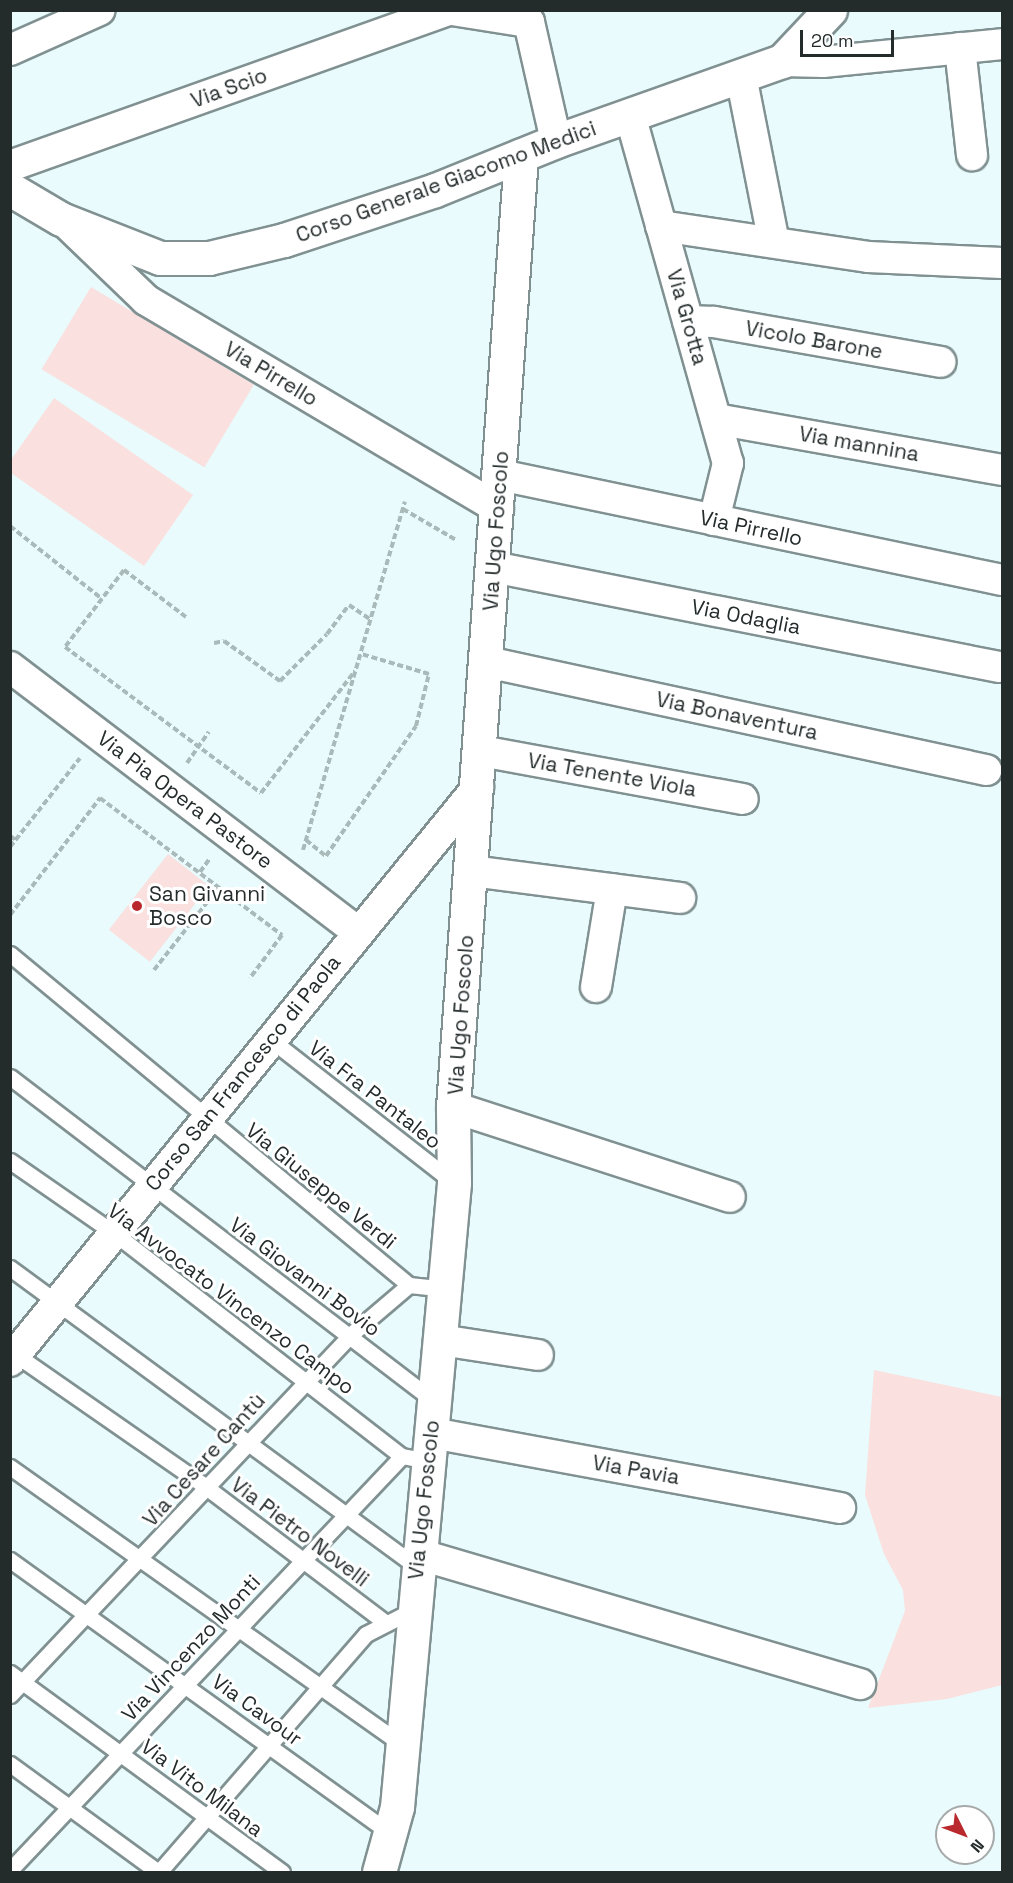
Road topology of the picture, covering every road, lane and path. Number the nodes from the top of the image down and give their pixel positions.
1 (100, 10) edge
2 (450, 10) edge
3 (830, 10) edge
4 (501, 14) edge
5 (410, 17) edge
6 (1002, 44) edge
7 (960, 48) junction
8 (10, 50) edge
9 (782, 62) junction
10 (741, 76) junction
11 (630, 115) junction
12 (556, 141) junction
13 (521, 155) junction
14 (972, 155) dead end
15 (10, 166) edge
16 (10, 189) edge
17 (61, 219) junction
18 (661, 226) junction
19 (774, 242) junction
20 (1002, 263) edge
21 (688, 321) junction
22 (940, 362) dead end
23 (716, 419) junction
24 (1002, 470) edge
25 (500, 475) junction
26 (405, 502) dead end
27 (403, 508) junction
28 (498, 508) junction
29 (714, 520) junction
30 (10, 526) edge
31 (456, 540) dead end
32 (494, 567) junction
33 (1002, 580) edge
34 (102, 599) junction
35 (186, 617) dead end
36 (371, 620) junction
37 (214, 643) dead end
38 (360, 654) junction
39 (487, 662) junction
40 (999, 667) dead end
41 (10, 668) edge
42 (355, 671) junction
43 (209, 732) dead end
44 (199, 747) junction
45 (481, 751) junction
46 (190, 758) dead end
47 (76, 764) dead end
48 (986, 770) dead end
49 (478, 787) junction
50 (743, 799) dead end
51 (10, 836) edge
52 (16, 840) junction
53 (306, 840) junction
54 (10, 847) edge
55 (206, 863) dead end
56 (472, 871) junction
57 (200, 872) junction
58 (293, 882) junction
59 (219, 888) junction
60 (612, 889) junction
61 (680, 898) dead end
62 (10, 915) edge
63 (358, 932) junction
64 (10, 954) edge
65 (154, 970) dead end
66 (250, 978) dead end
67 (596, 987) dead end
68 (270, 1040) junction
69 (10, 1077) edge
70 (453, 1107) junction
71 (206, 1119) junction
72 (10, 1161) edge
73 (454, 1183) junction
74 (151, 1186) junction
75 (730, 1197) dead end
76 (114, 1233) junction
77 (10, 1268) edge
78 (409, 1285) junction
79 (445, 1288) junction
80 (58, 1303) junction
81 (349, 1336) junction
82 (441, 1340) junction
83 (538, 1355) dead end
84 (12, 1356) edge
85 (305, 1382) junction
86 (424, 1438) junction
87 (248, 1443) junction
88 (10, 1467) edge
89 (206, 1487) junction
90 (840, 1508) dead end
91 (346, 1514) junction
92 (304, 1559) junction
93 (10, 1560) edge
94 (418, 1561) junction
95 (140, 1562) junction
96 (88, 1616) junction
97 (400, 1617) junction
98 (238, 1629) junction
99 (10, 1672) edge
100 (24, 1682) junction
101 (860, 1684) dead end
102 (185, 1685) junction
103 (319, 1686) junction
104 (10, 1695) edge
105 (268, 1744) junction
106 (402, 1745) junction
107 (121, 1754) junction
108 (10, 1764) edge
109 (69, 1809) junction
110 (205, 1817) junction
111 (390, 1833) junction
112 (10, 1870) edge
113 (159, 1872) edge
114 (282, 1872) edge
115 (379, 1872) edge

1 - 8 street
2 - 4 street
2 - 5 street, Via Scio
3 - 9 street, Corso Generale Giacomo Medici
4 - 12 street
5 - 15 street, Via Scio
6 - 7 street
7 - 9 street
7 - 14 street
9 - 10 street, Corso Generale Giacomo Medici
10 - 11 street, Corso Generale Giacomo Medici
10 - 19 street
11 - 12 street, Corso Generale Giacomo Medici
11 - 18 street, Via Grotta
12 - 13 street, Corso Generale Giacomo Medici
13 - 17 street, Corso Generale Giacomo Medici
13 - 25 street, Via Ugo Foscolo
16 - 17 street, Corso Generale Giacomo Medici
17 - 28 street, Via Pirrello
18 - 19 street
18 - 21 street, Via Grotta
19 - 20 street
21 - 22 street, Vicolo Barone
21 - 23 street, Via Grotta
23 - 24 street, Via mannina
23 - 29 street, Via Grotta
25 - 28 street, Via Ugo Foscolo
25 - 29 street, Via Pirrello
26 - 27 path
27 - 31 path
27 - 36 path
28 - 32 street, Via Ugo Foscolo
29 - 33 street, Via Pirrello
30 - 34 path
32 - 39 street, Via Ugo Foscolo
32 - 40 street, Via Odaglia
34 - 35 path
34 - 44 path
36 - 37 path
36 - 38 path
38 - 42 path
38 - 53 path
39 - 45 street, Via Ugo Foscolo
39 - 48 street, Via Bonaventura
41 - 58 street, Via Pia Opera Pastore
42 - 44 path
42 - 53 path
43 - 44 path
44 - 46 path
45 - 49 street, Via Ugo Foscolo
45 - 50 street, Via Tenente Viola
47 - 52 path
49 - 56 street, Via Ugo Foscolo
49 - 63 street, Corso San Francesco di Paola
51 - 52 path
52 - 54 path
53 - 58 path
55 - 57 path
56 - 60 street
56 - 70 street, Via Ugo Foscolo
57 - 59 path
57 - 62 path
58 - 63 street, Via Pia Opera Pastore
59 - 65 path
59 - 66 path
60 - 61 street
60 - 67 street
63 - 68 street, Corso San Francesco di Paola
64 - 71 lane, Via Giuseppe Verdi
68 - 71 street, Corso San Francesco di Paola
68 - 73 lane, Via Fra Pantaleo
69 - 74 lane, Via Giovanni Bovio
70 - 73 street, Via Ugo Foscolo
70 - 75 street
71 - 74 street, Corso San Francesco di Paola
71 - 78 lane, Via Giuseppe Verdi
72 - 76 lane, Via Avvocato Vincenzo Campo
73 - 79 street, Via Ugo Foscolo
74 - 76 street, Corso San Francesco di Paola
74 - 81 lane, Via Giovanni Bovio
76 - 80 street, Corso San Francesco di Paola
76 - 85 lane, Via Avvocato Vincenzo Campo
77 - 80 lane
78 - 79 lane
78 - 81 lane, Via Cesare Cantù
79 - 82 street, Via Ugo Foscolo
80 - 84 street, Corso San Francesco di Paola
80 - 87 lane
81 - 85 lane, Via Cesare Cantù
81 - 86 lane, Via Giovanni Bovio
82 - 83 street
82 - 86 street, Via Ugo Foscolo
84 - 89 lane, Via Pietro Novelli
85 - 86 lane, Via Avvocato Vincenzo Campo
85 - 87 lane, Via Cesare Cantù
86 - 90 street, Via Pavia
86 - 91 lane, Via Vincenzo Monti
86 - 94 street, Via Ugo Foscolo
87 - 89 lane, Via Cesare Cantù
87 - 91 lane
88 - 95 lane
89 - 92 lane, Via Pietro Novelli
89 - 95 lane, Via Cesare Cantù
91 - 92 lane, Via Vincenzo Monti
91 - 94 lane
92 - 97 lane, Via Pietro Novelli
92 - 98 lane, Via Vincenzo Monti
93 - 96 lane, Via Cavour
94 - 97 street, Via Ugo Foscolo
94 - 101 street
95 - 96 lane, Via Cesare Cantù
95 - 98 lane
96 - 100 lane, Via Cesare Cantù
96 - 102 lane, Via Cavour
97 - 103 lane
97 - 106 street, Via Ugo Foscolo
98 - 102 lane, Via Vincenzo Monti
98 - 103 lane
99 - 100 lane, Via Vito Milana
100 - 104 lane, Via Cesare Cantù
100 - 107 lane, Via Vito Milana
102 - 105 lane, Via Cavour
102 - 107 lane, Via Vincenzo Monti
103 - 105 lane
103 - 106 lane
105 - 110 lane
105 - 111 lane, Via Cavour
106 - 111 street, Via Ugo Foscolo
107 - 109 lane, Via Vincenzo Monti
107 - 110 lane, Via Vito Milana
108 - 109 lane
109 - 112 lane, Via Vincenzo Monti
109 - 113 lane
110 - 113 lane
110 - 114 lane, Via Vito Milana
111 - 115 street, Via Ugo Foscolo

